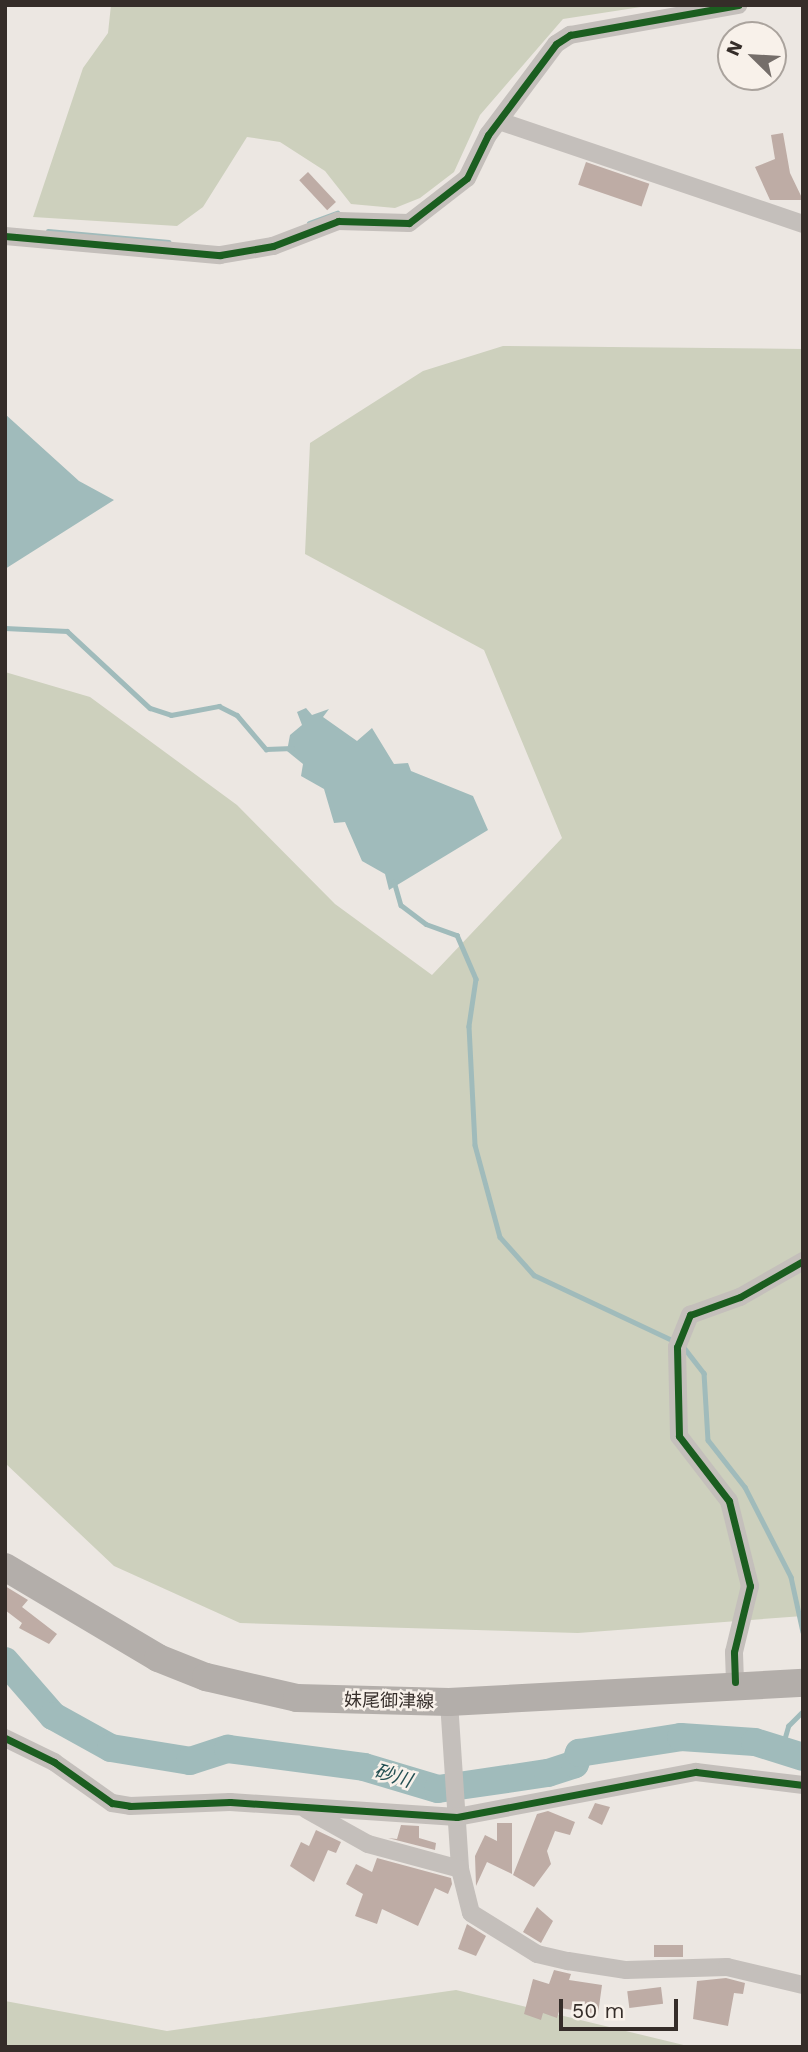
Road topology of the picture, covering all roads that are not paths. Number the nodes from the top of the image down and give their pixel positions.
1 (738, 5) edge
2 (499, 121) junction
3 (803, 224) edge
4 (5, 236) edge
5 (803, 1261) edge
6 (5, 1567) edge
7 (735, 1682) junction
8 (803, 1683) edge
9 (449, 1702) junction
10 (5, 1738) edge
11 (803, 1785) edge
12 (307, 1810) junction
13 (457, 1814) junction
14 (460, 1870) junction
15 (803, 1985) edge

1 - 2 street
2 - 3 street
2 - 4 street
5 - 7 street
6 - 9 main road, 妹尾御津線
7 - 8 main road, 妹尾御津線
7 - 9 main road, 妹尾御津線
9 - 13 street
10 - 12 street
11 - 13 street
12 - 13 street
12 - 14 street
13 - 14 street
14 - 15 street

